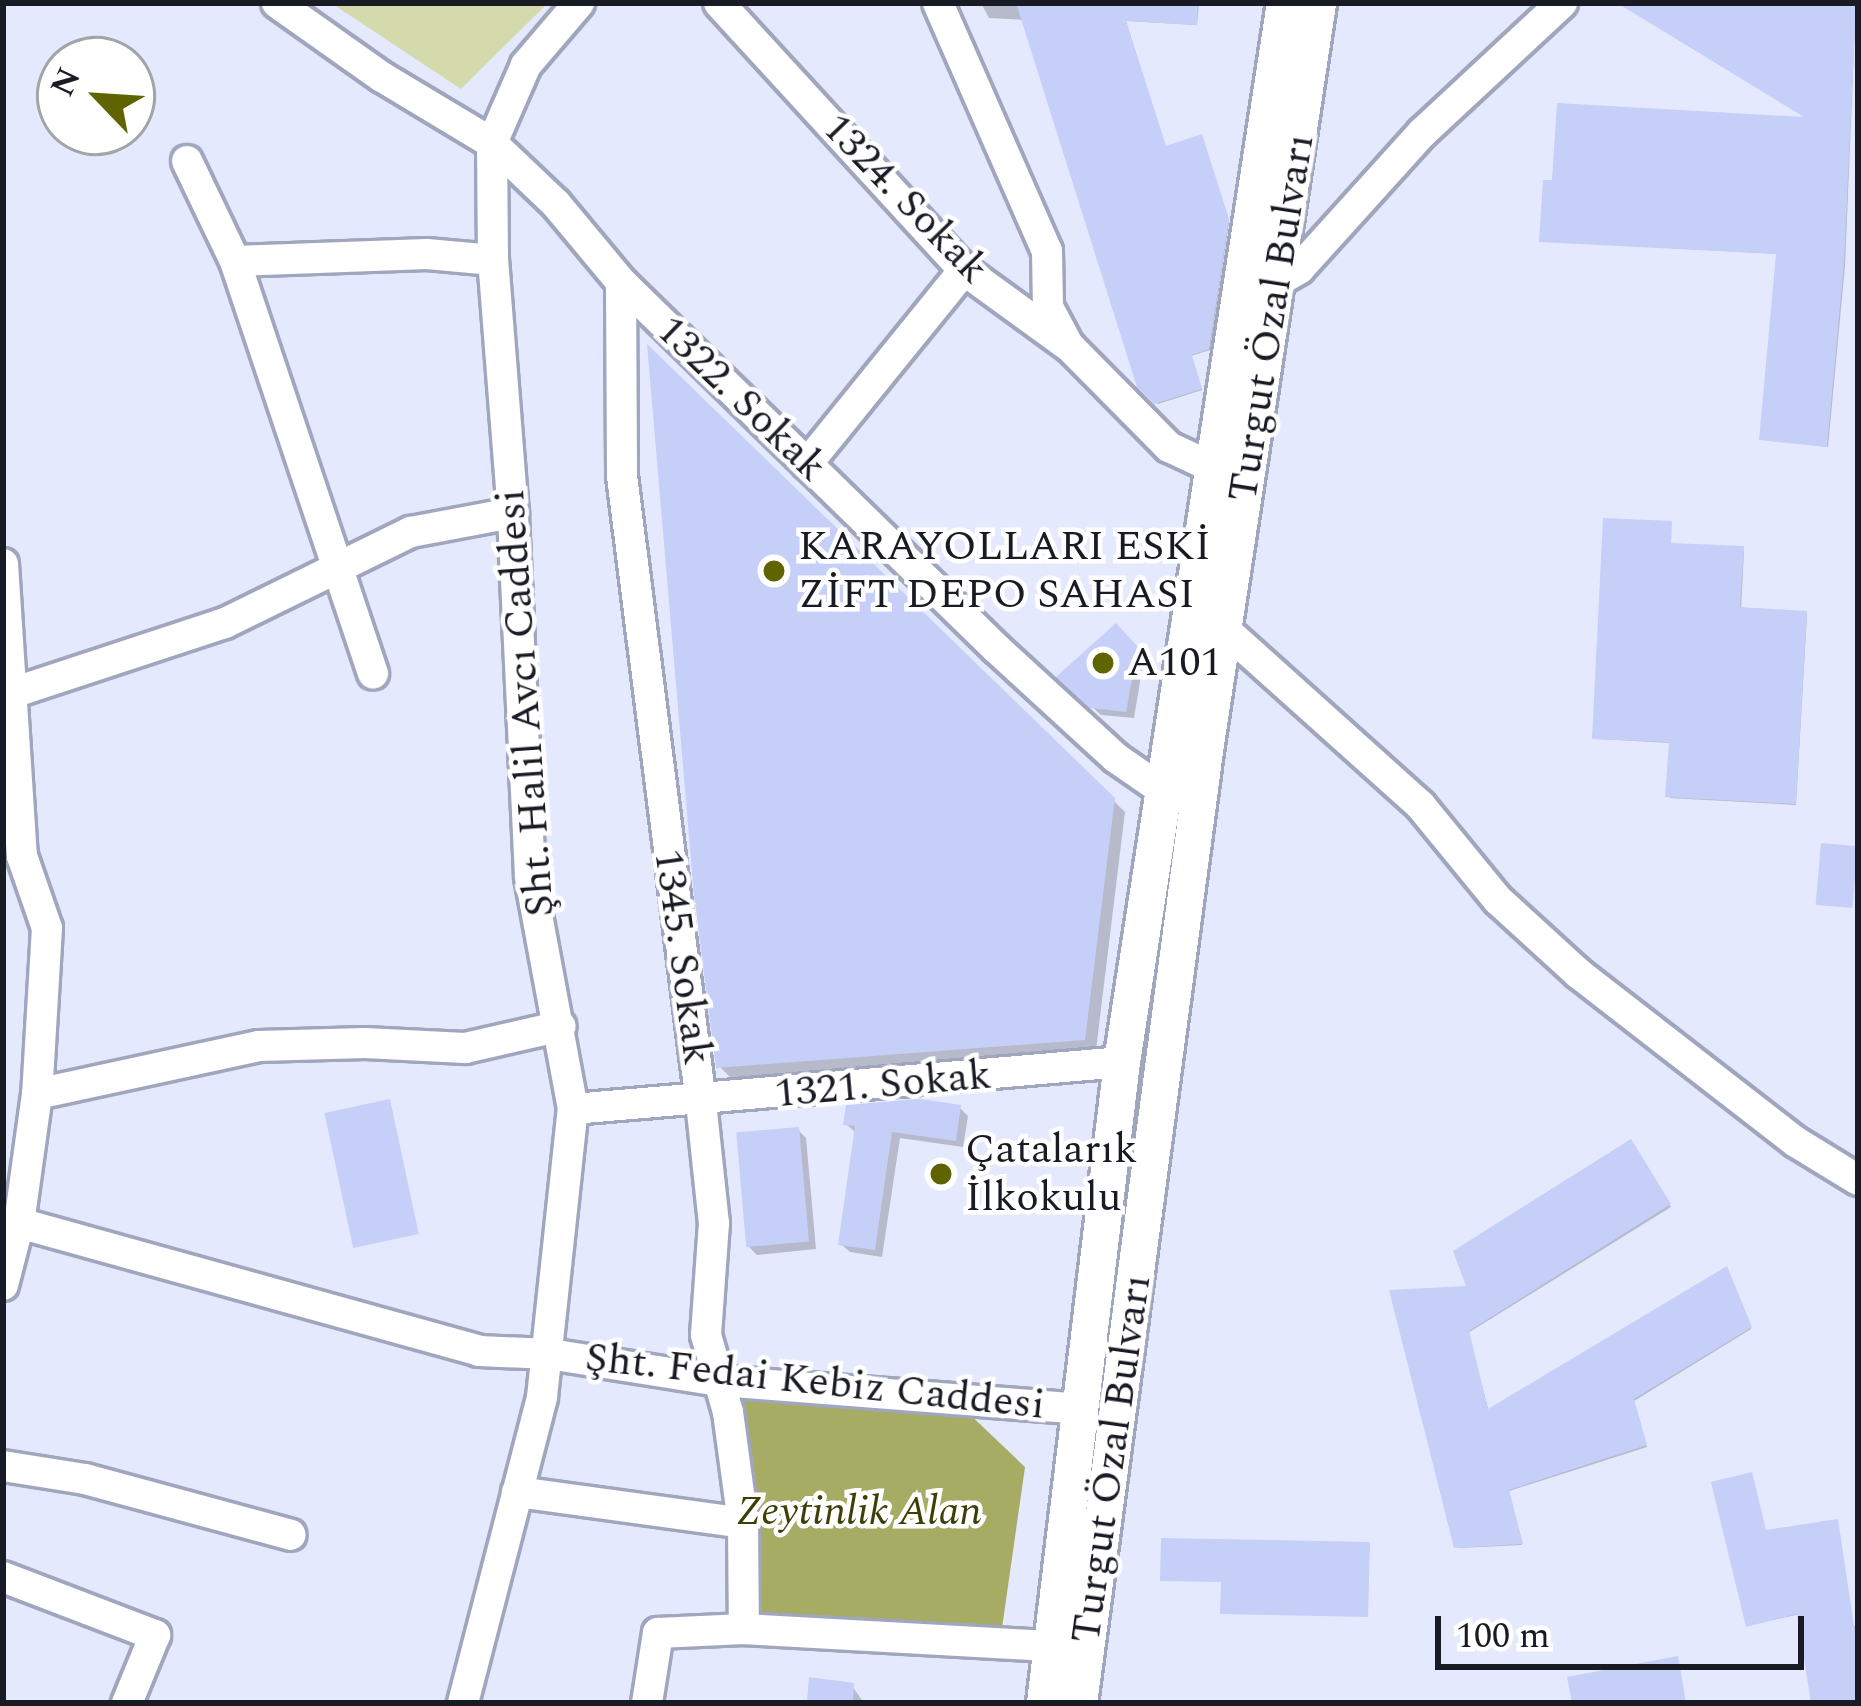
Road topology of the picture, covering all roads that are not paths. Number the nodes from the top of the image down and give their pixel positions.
1 (277, 3) edge
2 (579, 3) edge
3 (719, 3) edge
4 (938, 3) edge
5 (1286, 3) edge
6 (1318, 3) edge
7 (1562, 3) edge
8 (492, 143) junction
9 (187, 161) dead end
10 (494, 260) junction
11 (235, 261) junction
12 (964, 270) junction
13 (621, 282) junction
14 (1273, 284) junction
15 (1070, 347) junction
16 (807, 464) junction
17 (1214, 468) junction
18 (513, 513) junction
19 (3, 564) edge
20 (339, 569) junction
21 (1225, 630) junction
22 (374, 674) dead end
23 (15, 692) junction
24 (1161, 788) junction
25 (561, 1027) junction
26 (1122, 1062) junction
27 (37, 1094) junction
28 (701, 1102) junction
29 (573, 1109) junction
30 (1858, 1180) edge
31 (19, 1223) junction
32 (3, 1285) edge
33 (549, 1354) junction
34 (720, 1381) junction
35 (1081, 1409) junction
36 (3, 1466) edge
37 (517, 1492) junction
38 (743, 1523) junction
39 (291, 1534) dead end
40 (3, 1577) edge
41 (744, 1629) junction
42 (1052, 1646) junction
43 (127, 1703) edge
44 (463, 1703) edge
45 (646, 1703) edge
46 (1045, 1703) edge
47 (1078, 1703) edge

1 - 8 street, 1322. Sokak
2 - 8 street, Şht. Halil Avcı Caddesi
3 - 12 street, 1324. Sokak
4 - 15 street
5 - 17 main road, Turgut Özal Bulvarı
6 - 14 main road, Turgut Özal Bulvarı
7 - 14 street
8 - 10 street, Şht. Halil Avcı Caddesi
8 - 13 street, 1322. Sokak
9 - 11 street
10 - 11 street
10 - 18 street, Şht. Halil Avcı Caddesi
11 - 20 street
12 - 15 street, 1324. Sokak
12 - 16 street
13 - 16 street, 1322. Sokak
13 - 28 street, 1345. Sokak
14 - 21 main road, Turgut Özal Bulvarı
15 - 17 street, 1324. Sokak
16 - 24 street, 1322. Sokak
17 - 24 main road, Turgut Özal Bulvarı
18 - 20 street
18 - 25 street, Şht. Halil Avcı Caddesi
19 - 23 street
20 - 22 street
20 - 23 street
21 - 30 street
21 - 47 main road, Turgut Özal Bulvarı
23 - 27 street
24 - 26 main road, Turgut Özal Bulvarı
25 - 27 street
25 - 29 street, Şht. Halil Avcı Caddesi
26 - 28 street, 1321. Sokak
26 - 35 main road, Turgut Özal Bulvarı
27 - 31 street
28 - 29 street, 1321. Sokak
28 - 34 street, 1345. Sokak
29 - 33 street, Şht. Halil Avcı Caddesi
31 - 32 street
31 - 33 street, Şht. Fedai Kebiz Caddesi
33 - 34 street, Şht. Fedai Kebiz Caddesi
33 - 37 street, Şht. Halil Avcı Caddesi
34 - 35 street, Şht. Fedai Kebiz Caddesi
34 - 38 street, 1345. Sokak
35 - 42 main road, Turgut Özal Bulvarı
36 - 39 street
37 - 38 street
37 - 44 street, Şht. Halil Avcı Caddesi
38 - 41 street, 1345. Sokak
40 - 43 street
41 - 42 street
41 - 45 street
42 - 46 main road, Turgut Özal Bulvarı

